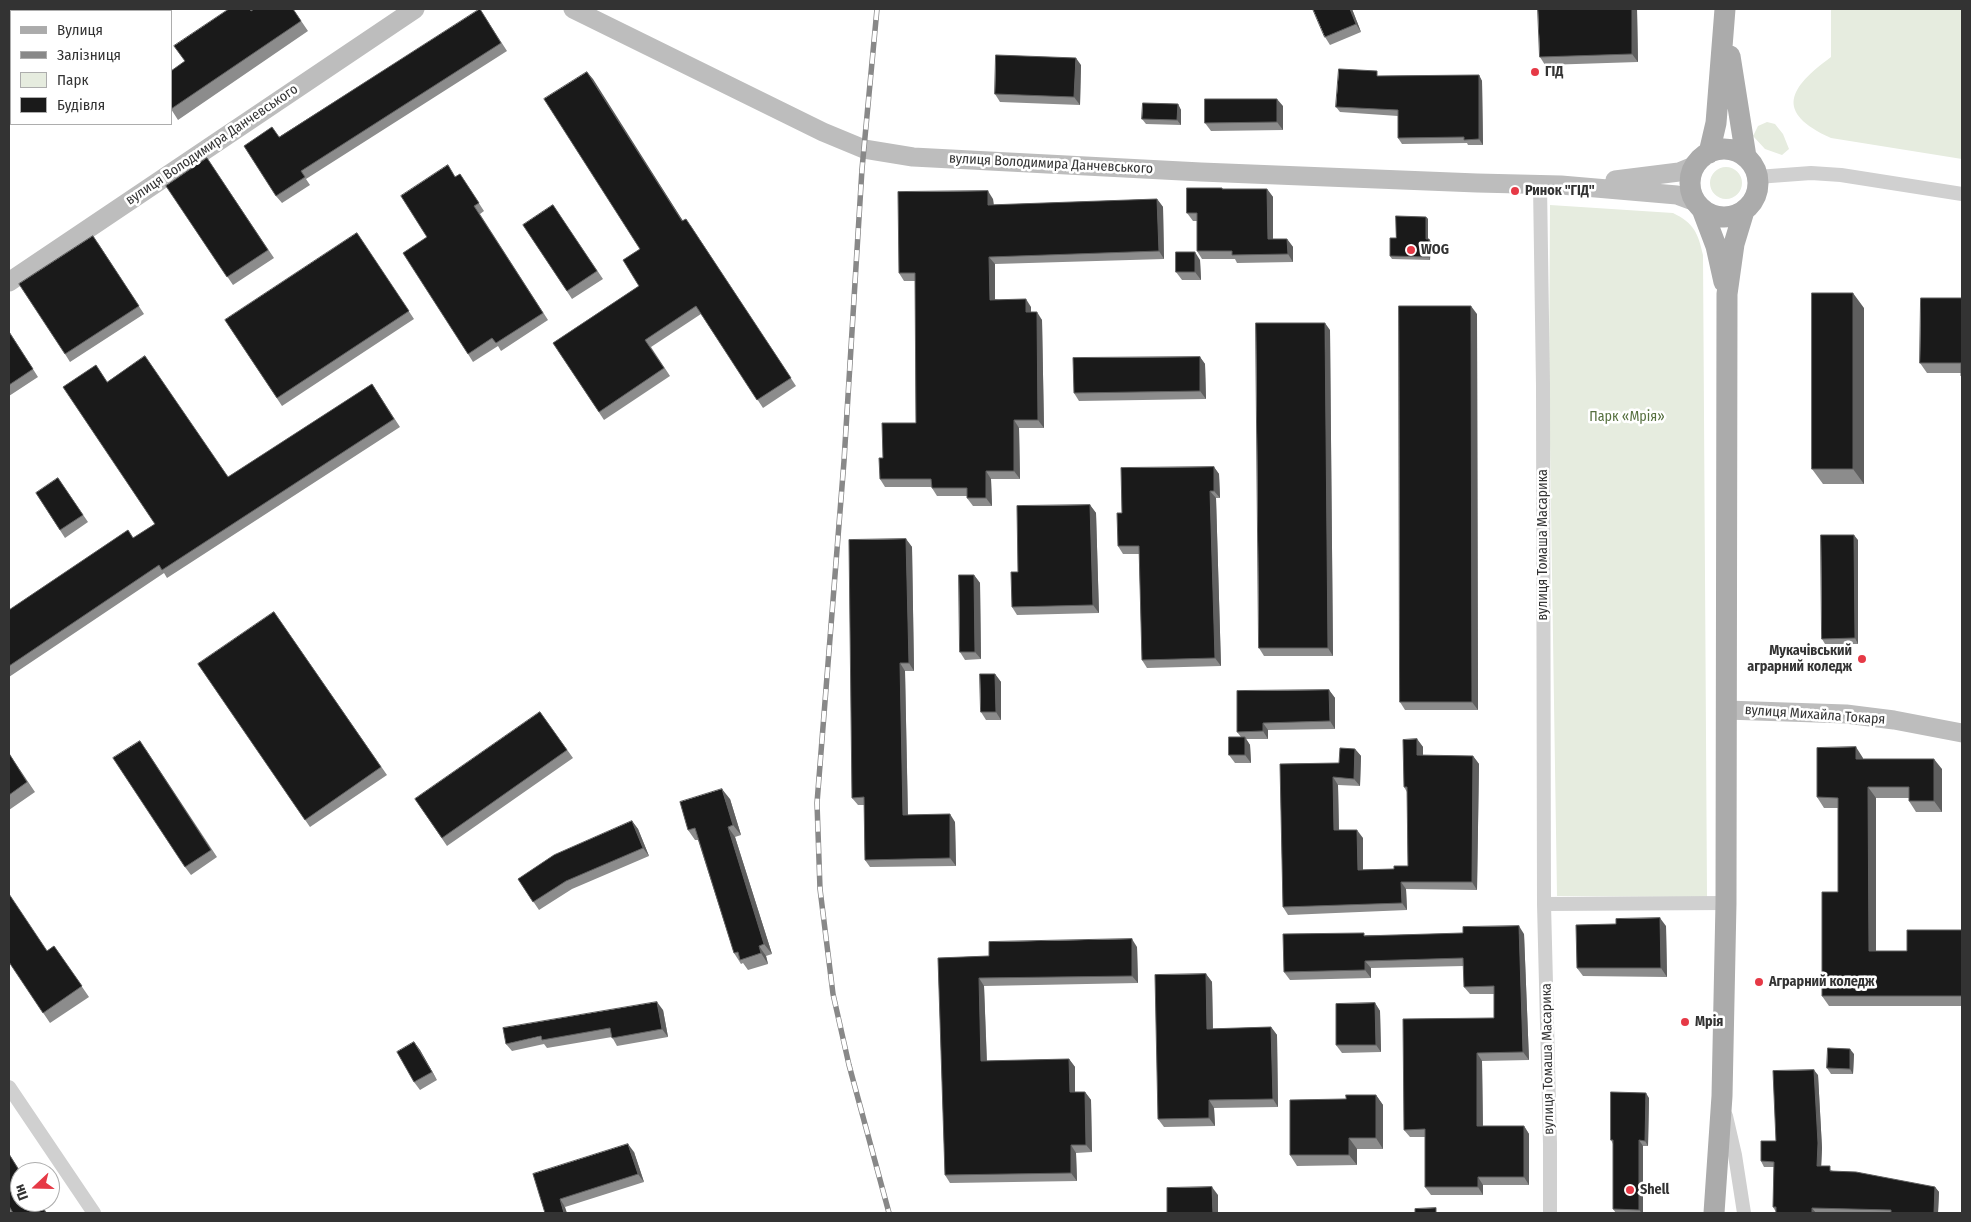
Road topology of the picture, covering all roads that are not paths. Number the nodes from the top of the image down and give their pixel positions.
1 (414, 9) edge
2 (573, 9) edge
3 (1725, 14) edge
4 (1746, 157) junction
5 (1703, 159) junction
6 (1757, 177) junction
7 (1540, 185) junction
8 (1562, 185) junction
9 (1962, 194) edge
10 (1699, 205) junction
11 (1744, 211) junction
12 (9, 282) edge
13 (1727, 294) junction
14 (1726, 710) junction
15 (1962, 733) edge
16 (1726, 903) junction
17 (1544, 904) junction
18 (9, 1087) edge
19 (1722, 1096) junction
20 (94, 1213) edge
21 (1550, 1213) edge
22 (1714, 1213) edge
23 (1744, 1213) edge

1 - 12 street, вулиця Володимира Данчевського
2 - 7 street, вулиця Володимира Данчевського
3 - 4 main road
3 - 5 main road
4 - 5 main road
4 - 6 main road
5 - 8 street, вулиця Володимира Данчевського
5 - 10 main road
6 - 9 street
6 - 11 main road
7 - 8 street, вулиця Володимира Данчевського
7 - 17 street, вулиця Томаша Масарика
8 - 10 street, вулиця Володимира Данчевського
10 - 11 main road
10 - 13 main road
11 - 13 main road
13 - 14 main road
14 - 15 street, вулиця Михайла Токаря
14 - 16 main road
16 - 17 street
16 - 19 main road
17 - 21 street, вулиця Томаша Масарика
18 - 20 street
19 - 22 main road
19 - 23 street

